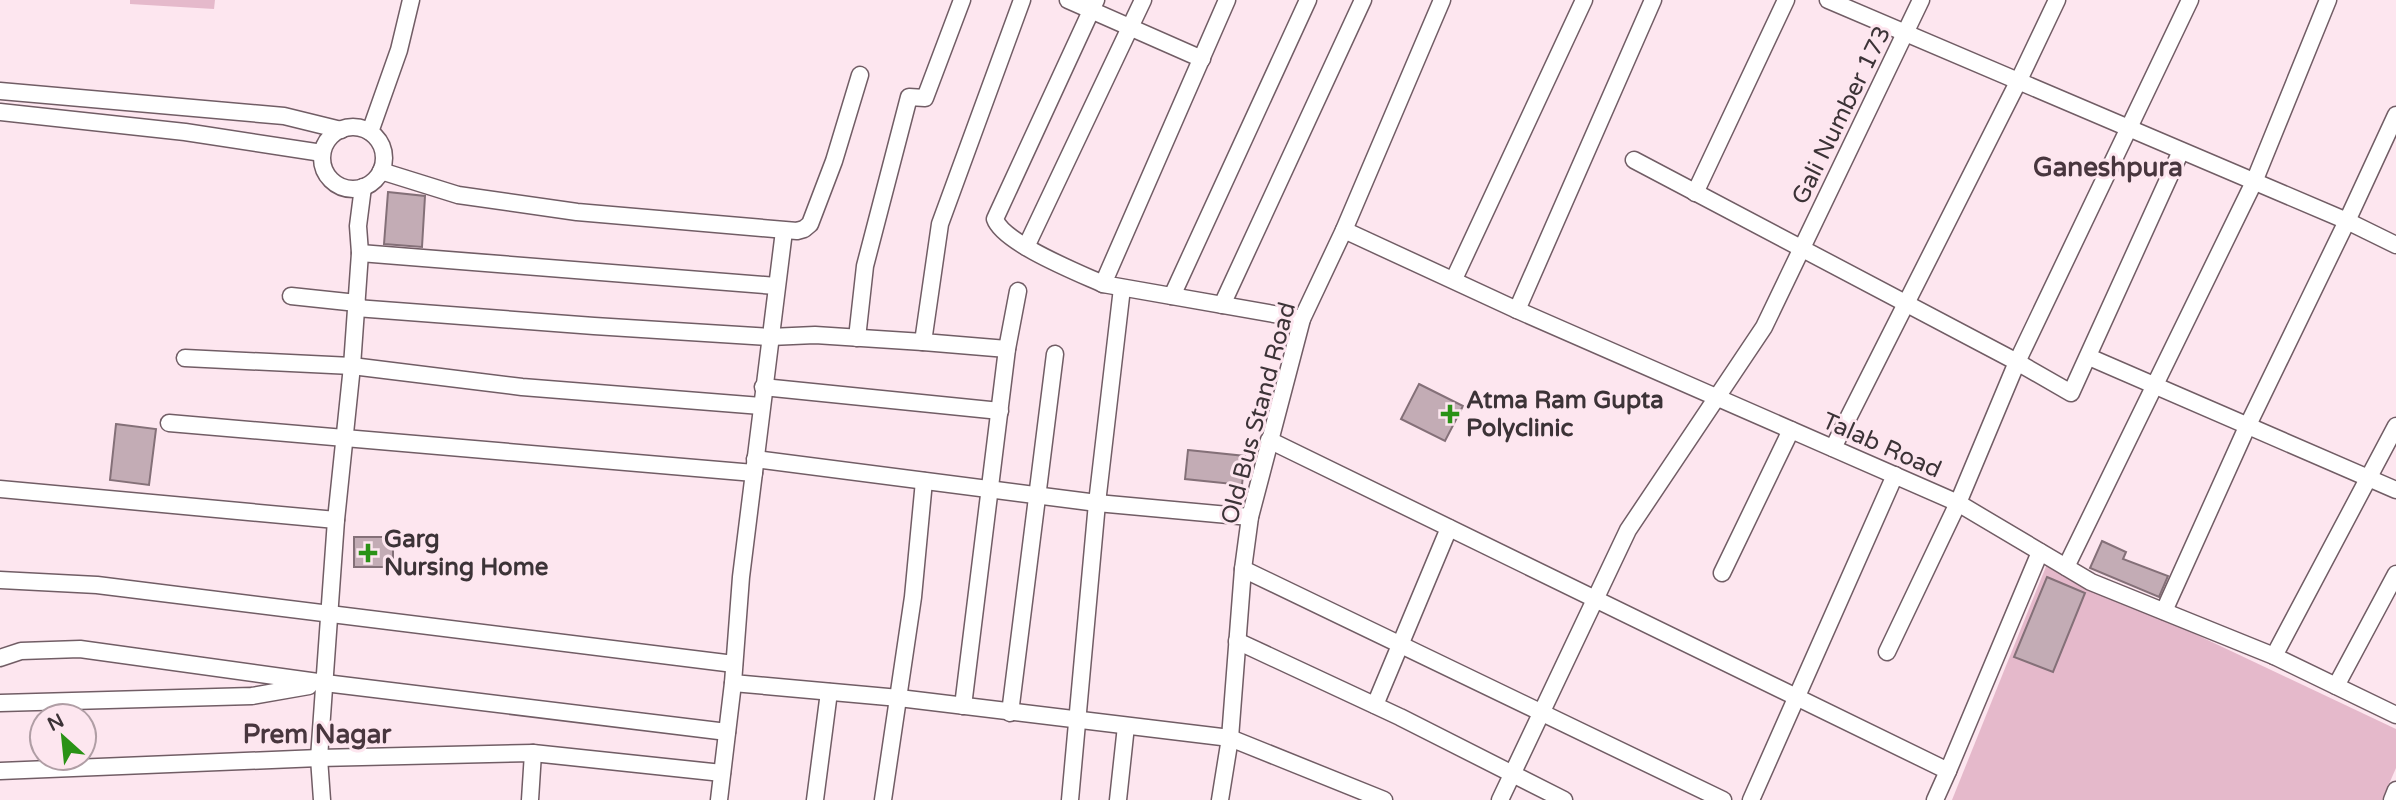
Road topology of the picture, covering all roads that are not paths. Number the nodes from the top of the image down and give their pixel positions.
1 (411, 0) edge
2 (962, 0) edge
3 (1022, 0) edge
4 (1068, 0) edge
5 (1143, 0) edge
6 (1227, 0) edge
7 (1308, 0) edge
8 (1363, 0) edge
9 (1442, 0) edge
10 (1584, 0) edge
11 (1653, 0) edge
12 (1786, 0) edge
13 (1828, 0) edge
14 (1922, 0) edge
15 (2057, 0) edge
16 (2190, 0) edge
17 (2328, 0) edge
18 (1093, 5) edge
19 (1130, 27) junction
20 (1906, 34) junction
21 (1202, 59) junction
22 (859, 75) dead end
23 (2018, 82) junction
24 (0, 91) edge
25 (0, 112) edge
26 (2396, 115) edge
27 (2129, 129) junction
28 (341, 130) junction
29 (370, 132) junction
30 (2182, 151) junction
31 (322, 153) junction
32 (1634, 160) dead end
33 (381, 170) junction
34 (2254, 183) junction
35 (363, 187) junction
36 (1695, 193) junction
37 (2347, 221) junction
38 (1344, 230) junction
39 (784, 231) junction
40 (2396, 245) edge
41 (1026, 247) junction
42 (1802, 249) junction
43 (360, 253) junction
44 (1454, 279) junction
45 (1103, 284) junction
46 (776, 286) junction
47 (1122, 288) junction
48 (1018, 290) dead end
49 (291, 296) dead end
50 (1171, 296) junction
51 (1905, 303) junction
52 (356, 305) junction
53 (1222, 305) junction
54 (1517, 310) junction
55 (1302, 319) junction
56 (770, 337) junction
57 (857, 338) junction
58 (923, 342) junction
59 (1007, 349) junction
60 (1055, 354) dead end
61 (2090, 357) junction
62 (185, 358) dead end
63 (2017, 362) junction
64 (352, 366) junction
65 (2155, 385) junction
66 (764, 387) junction
67 (1717, 397) junction
68 (761, 406) junction
69 (1000, 411) junction
70 (169, 423) dead end
71 (2396, 426) edge
72 (2247, 427) junction
73 (1791, 430) junction
74 (345, 438) junction
75 (1269, 440) junction
76 (1833, 448) junction
77 (754, 466) junction
78 (1895, 475) junction
79 (2368, 479) junction
80 (924, 481) junction
81 (0, 489) edge
82 (990, 490) junction
83 (2396, 490) edge
84 (1038, 496) junction
85 (1097, 503) junction
86 (1958, 503) junction
87 (1250, 517) junction
88 (336, 520) junction
89 (1449, 528) junction
90 (2040, 552) junction
91 (2066, 567) junction
92 (1243, 569) junction
93 (1722, 573) dead end
94 (2396, 574) edge
95 (0, 580) edge
96 (1596, 598) junction
97 (2164, 611) junction
98 (329, 615) junction
99 (1237, 640) junction
100 (1401, 644) junction
101 (1887, 652) dead end
102 (2274, 656) junction
103 (0, 658) edge
104 (734, 664) junction
105 (325, 683) junction
106 (733, 683) junction
107 (2336, 686) junction
108 (830, 692) junction
109 (1797, 696) junction
110 (899, 698) junction
111 (0, 704) edge
112 (1375, 705) junction
113 (963, 706) junction
114 (1542, 712) junction
115 (1010, 713) junction
116 (2396, 715) edge
117 (1077, 721) junction
118 (1126, 726) junction
119 (727, 732) junction
120 (1230, 738) junction
121 (533, 753) junction
122 (319, 758) junction
123 (0, 771) edge
124 (1948, 771) junction
125 (722, 773) junction
126 (1512, 775) junction
127 (2396, 790) edge
128 (322, 800) edge
129 (530, 800) edge
130 (719, 800) edge
131 (815, 800) edge
132 (883, 800) edge
133 (1070, 800) edge
134 (1118, 800) edge
135 (1220, 800) edge
136 (1384, 800) edge
137 (1500, 800) edge
138 (1564, 800) edge
139 (1723, 800) edge
140 (1751, 800) edge
141 (1935, 800) edge
142 (2392, 800) edge

1 - 29 street
2 - 57 street
3 - 58 street
4 - 18 street
5 - 19 street
6 - 21 street
7 - 50 street
8 - 53 street
9 - 38 street, Old Bus Stand Road
10 - 44 street
11 - 54 street
12 - 36 street
13 - 20 street
14 - 20 street, Gali Number 173
15 - 23 street
16 - 27 street
17 - 34 street
18 - 19 street
18 - 41 street
19 - 21 street
19 - 41 street
20 - 23 street
20 - 42 street, Gali Number 173
21 - 45 street
22 - 39 street
23 - 27 street
23 - 51 street
24 - 28 street
25 - 31 street
26 - 37 street
27 - 30 street
27 - 63 street
28 - 29 street
28 - 31 street
29 - 33 street
30 - 34 street
30 - 61 street
31 - 35 street
32 - 36 street
33 - 35 street
33 - 39 street
34 - 37 street
34 - 65 street
35 - 43 street
36 - 42 street
37 - 40 street
37 - 72 street
38 - 44 street, Talab Road
38 - 55 street, Old Bus Stand Road
39 - 46 street
41 - 45 street
42 - 51 street
42 - 67 street, Gali Number 173
43 - 46 street
43 - 52 street
44 - 54 street, Talab Road
45 - 47 street
46 - 56 street
47 - 50 street
47 - 85 street
48 - 59 street
49 - 52 street
50 - 53 street
51 - 63 street
51 - 76 street
52 - 56 street
52 - 64 street
53 - 55 street
54 - 67 street, Talab Road
55 - 75 street, Old Bus Stand Road
56 - 57 street
56 - 66 street
57 - 58 street
58 - 59 street
59 - 69 street
60 - 84 street
61 - 63 street
61 - 65 street
62 - 64 street
63 - 86 street
64 - 68 street
64 - 74 street
65 - 72 street
65 - 91 street
66 - 68 street
66 - 69 street
67 - 73 street, Talab Road
67 - 96 street, Gali Number 173
68 - 77 street
69 - 82 street
70 - 74 street
71 - 79 street
72 - 79 street
72 - 97 street
73 - 76 street, Talab Road
73 - 93 street
74 - 77 street
74 - 88 street
75 - 87 street, Old Bus Stand Road
75 - 89 street
76 - 78 street, Talab Road
77 - 80 street
77 - 104 street
78 - 86 street, Talab Road
78 - 109 street
79 - 83 street
79 - 102 street
80 - 82 street
80 - 110 street
81 - 88 street
82 - 84 street
82 - 113 street
84 - 85 street
84 - 115 street
85 - 87 street
85 - 117 street
86 - 90 street, Talab Road
86 - 101 street
87 - 92 street, Old Bus Stand Road
88 - 98 street
89 - 96 street
89 - 100 street
90 - 91 street, Talab Road
90 - 124 street
91 - 97 street, Talab Road
92 - 99 street, Old Bus Stand Road
92 - 100 street
94 - 107 street
95 - 98 street
96 - 109 street
96 - 114 street, Gali Number 173
97 - 102 street, Talab Road
98 - 104 street
98 - 105 street
99 - 112 street
99 - 120 street, Old Bus Stand Road
100 - 112 street
100 - 114 street
102 - 107 street, Talab Road
103 - 105 street
104 - 106 street
105 - 111 street
105 - 119 street
105 - 122 street
106 - 108 street
106 - 119 street
107 - 116 street, Talab Road
108 - 110 street
108 - 131 street
109 - 124 street
109 - 140 street
110 - 113 street
110 - 132 street
112 - 126 street
113 - 115 street
114 - 126 street, Gali Number 173
114 - 139 street
115 - 117 street
117 - 118 street
117 - 133 street
118 - 120 street
118 - 134 street
119 - 125 street
120 - 135 street, Old Bus Stand Road
120 - 136 street
121 - 122 street
121 - 125 street
121 - 129 street
122 - 123 street
122 - 128 street
124 - 141 street
125 - 130 street
126 - 137 street, Gali Number 173
126 - 138 street
127 - 142 street

